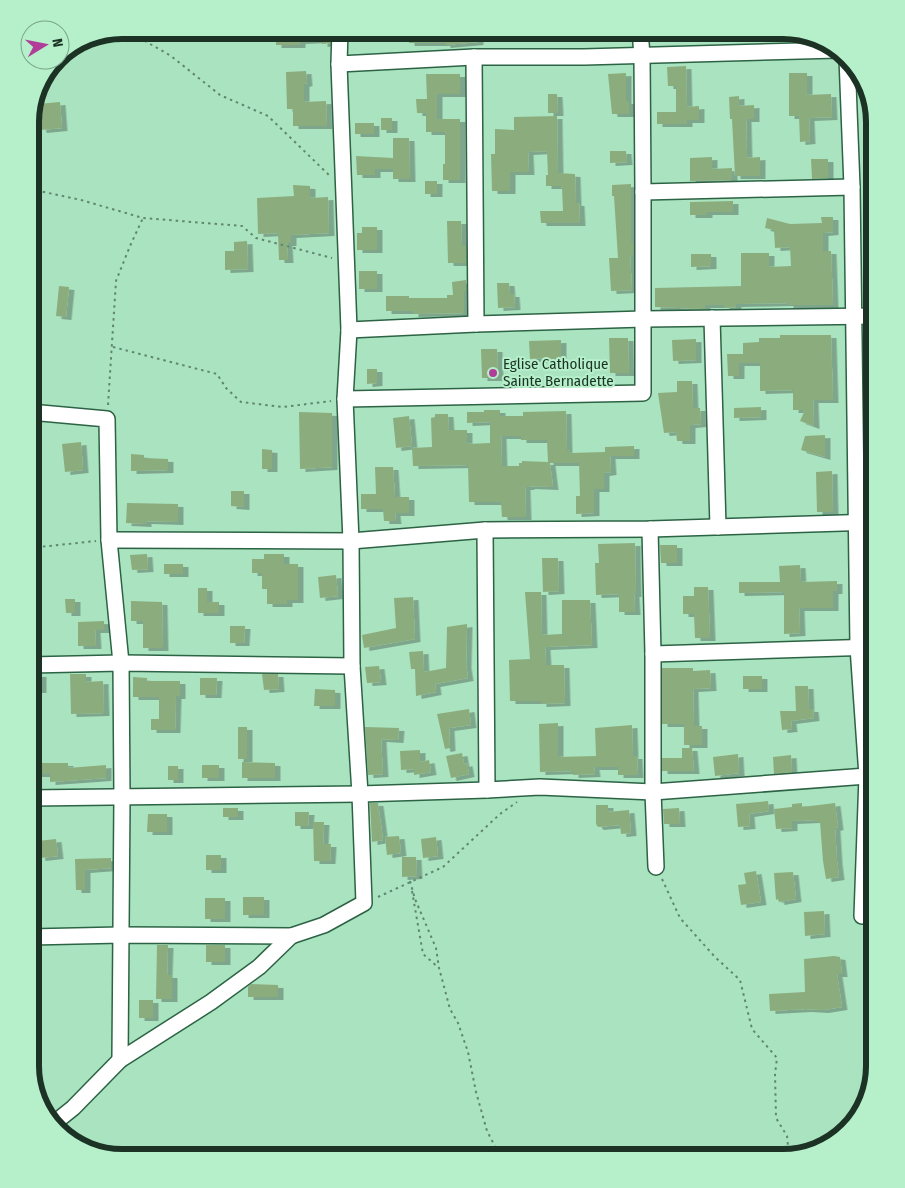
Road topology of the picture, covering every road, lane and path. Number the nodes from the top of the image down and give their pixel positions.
1 (141, 39) edge
2 (340, 39) edge
3 (641, 39) edge
4 (826, 50) edge
5 (642, 56) junction
6 (474, 57) junction
7 (339, 64) junction
8 (847, 69) edge
9 (852, 188) junction
10 (344, 190) junction
11 (39, 191) edge
12 (643, 192) junction
13 (143, 218) junction
14 (346, 260) junction
15 (853, 316) junction
16 (866, 316) edge
17 (712, 318) junction
18 (644, 319) junction
19 (476, 324) junction
20 (349, 330) junction
21 (113, 347) junction
22 (345, 399) junction
23 (39, 413) edge
24 (107, 419) junction
25 (856, 522) junction
26 (866, 522) edge
27 (718, 527) junction
28 (650, 529) junction
29 (485, 530) junction
30 (109, 540) junction
31 (351, 541) junction
32 (39, 547) edge
33 (858, 647) junction
34 (866, 647) edge
35 (653, 654) junction
36 (121, 663) junction
37 (39, 666) edge
38 (352, 666) junction
39 (866, 762) edge
40 (866, 776) edge
41 (540, 787) junction
42 (487, 790) junction
43 (653, 792) junction
44 (360, 794) junction
45 (122, 797) junction
46 (39, 798) edge
47 (866, 804) edge
48 (656, 867) joint
49 (410, 881) junction
50 (364, 903) junction
51 (862, 916) dead end
52 (121, 935) junction
53 (291, 936) junction
54 (39, 937) edge
55 (439, 968) junction
56 (120, 1060) junction
57 (59, 1119) edge
58 (496, 1149) edge
59 (789, 1149) edge

1 - 10 path
2 - 7 street
3 - 5 street
4 - 5 street
5 - 6 street
5 - 12 street
6 - 7 street
6 - 19 street
7 - 10 street
8 - 9 street
9 - 12 street
9 - 15 street
10 - 14 street
11 - 13 path
12 - 18 street
13 - 14 path
13 - 21 path
14 - 20 street
15 - 16 street
15 - 17 street
15 - 25 street
17 - 18 street
17 - 27 street
18 - 19 street
18 - 22 street
19 - 20 street
20 - 22 street
21 - 22 path
21 - 24 path
22 - 31 street
23 - 24 street
24 - 30 street
25 - 26 street
25 - 27 street
25 - 33 street
27 - 28 street
28 - 29 street
28 - 35 street
29 - 31 street
29 - 42 street
30 - 31 street
30 - 32 path
30 - 36 street
31 - 38 street
33 - 34 street
33 - 35 street
33 - 39 street
35 - 43 street
36 - 37 street
36 - 38 street
36 - 45 street
38 - 44 street
40 - 43 street
41 - 42 street
41 - 43 street
41 - 49 path
42 - 44 street
43 - 48 street
44 - 45 street
44 - 50 street
45 - 46 street
45 - 52 street
47 - 51 street
48 - 59 path
49 - 50 path
49 - 55 path
49 - 55 path
50 - 53 street
52 - 53 street
52 - 54 street
52 - 56 street
53 - 56 street
55 - 58 path
56 - 57 street

